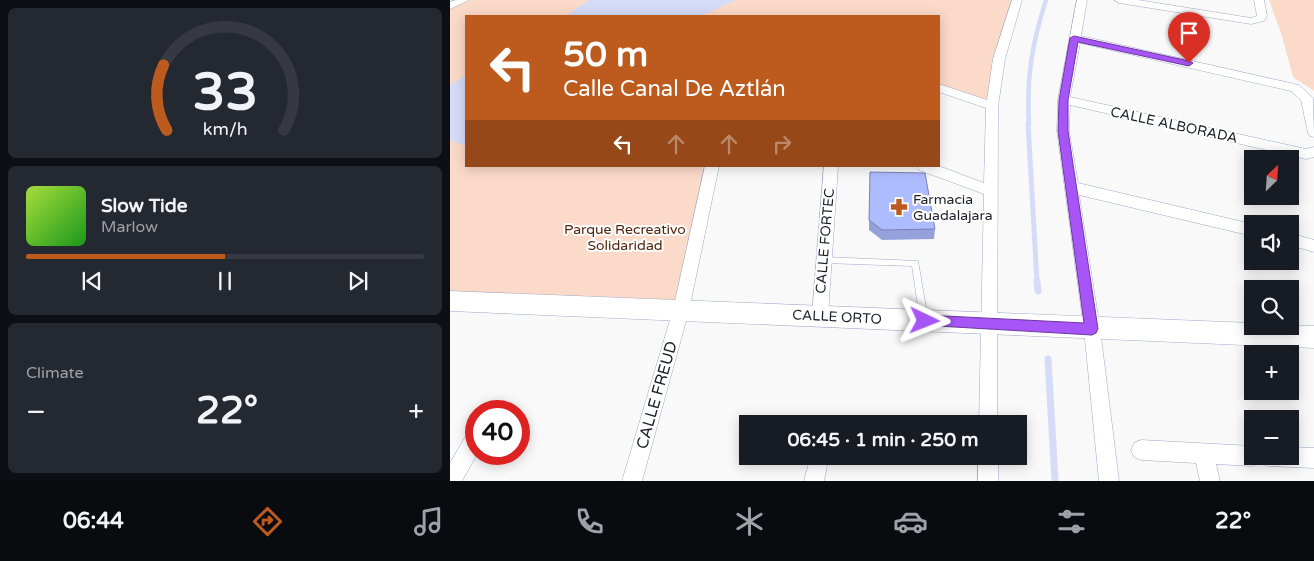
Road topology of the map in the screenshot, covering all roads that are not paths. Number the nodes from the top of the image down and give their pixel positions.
1 (464, 0) edge
2 (1018, 0) edge
3 (1082, 0) edge
4 (1119, 0) edge
5 (1258, 0) edge
6 (450, 6) edge
7 (1074, 38) junction
8 (940, 88) edge
9 (1064, 100) junction
10 (992, 106) junction
11 (1314, 133) edge
12 (1314, 152) edge
13 (712, 167) edge
14 (832, 167) edge
15 (927, 167) edge
16 (1070, 188) junction
17 (991, 191) junction
18 (1244, 228) edge
19 (1299, 242) edge
20 (1314, 246) edge
21 (824, 260) junction
22 (450, 301) edge
23 (681, 310) junction
24 (820, 316) junction
25 (925, 321) junction
26 (989, 323) junction
27 (1092, 329) junction
28 (1314, 337) edge
29 (988, 415) edge
30 (1141, 450) dead end
31 (1203, 453) junction
32 (1244, 456) edge
33 (465, 457) edge
34 (1299, 457) edge
35 (1314, 458) edge
36 (988, 465) edge
37 (451, 481) edge
38 (632, 481) edge
39 (988, 481) edge
40 (1110, 481) edge
41 (1210, 481) edge

1 - 6 street
2 - 10 street
3 - 7 street
4 - 5 street
7 - 9 street
7 - 11 street
8 - 10 street
9 - 12 street, CALLE ALBORADA
9 - 16 street
10 - 17 street
13 - 23 street, CALLE FREUD
14 - 21 street, CALLE FORTEC
15 - 17 street
16 - 18 street
16 - 27 street
17 - 26 street
19 - 20 street
21 - 24 street, CALLE FORTEC
21 - 25 lane
22 - 23 street, CALLE ORTO
23 - 24 street, CALLE ORTO
23 - 38 street, CALLE FREUD
24 - 25 street, CALLE ORTO
25 - 26 street, CALLE ORTO
26 - 27 street, CALLE ORTO
26 - 29 street
27 - 28 street, CALLE ORTO
27 - 40 street
30 - 31 street
31 - 32 street
31 - 41 street
33 - 37 street
34 - 35 street
36 - 39 street

